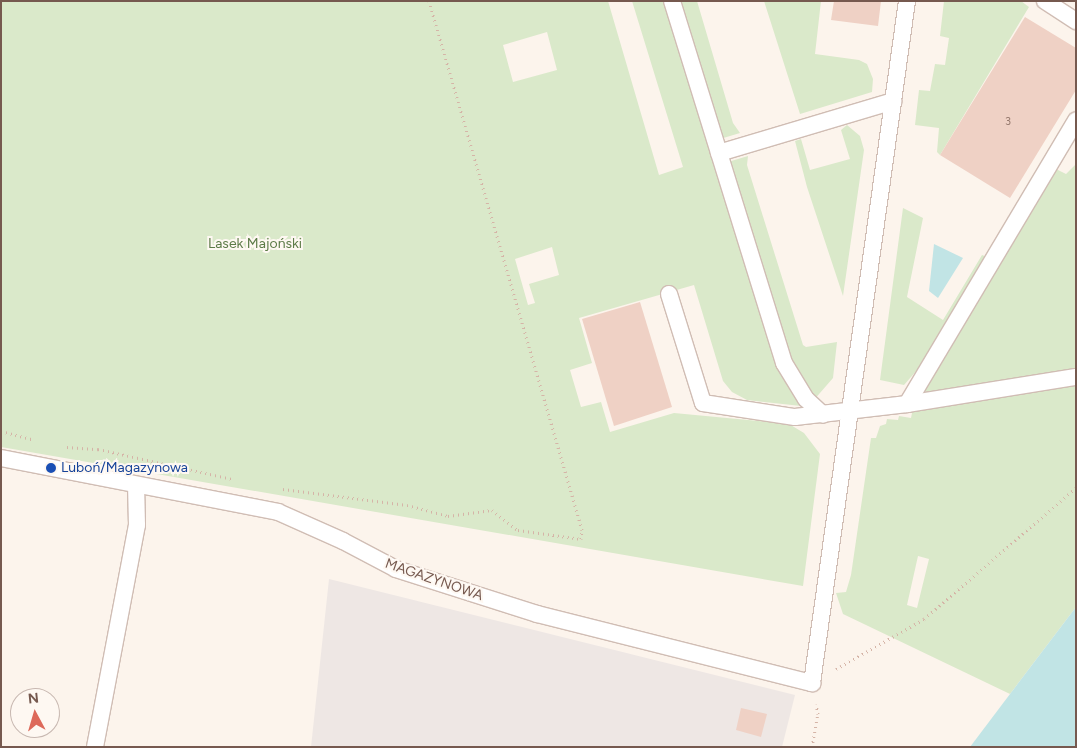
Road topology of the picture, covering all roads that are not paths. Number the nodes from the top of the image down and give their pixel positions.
1 (672, 1) edge
2 (907, 1) edge
3 (1045, 1) edge
4 (1076, 21) edge
5 (893, 100) junction
6 (1076, 121) edge
7 (719, 153) junction
8 (669, 294) dead end
9 (1076, 378) edge
10 (907, 404) junction
11 (849, 411) junction
12 (823, 415) junction
13 (1, 458) edge
14 (136, 484) junction
15 (95, 747) edge

1 - 7 lane
2 - 5 lane
3 - 4 lane
5 - 7 lane
5 - 11 lane
6 - 10 lane
7 - 12 lane
8 - 12 lane
9 - 10 lane
10 - 11 lane
11 - 12 lane
11 - 14 lane, MAGAZYNOWA
13 - 14 lane, MAGAZYNOWA
14 - 15 lane

